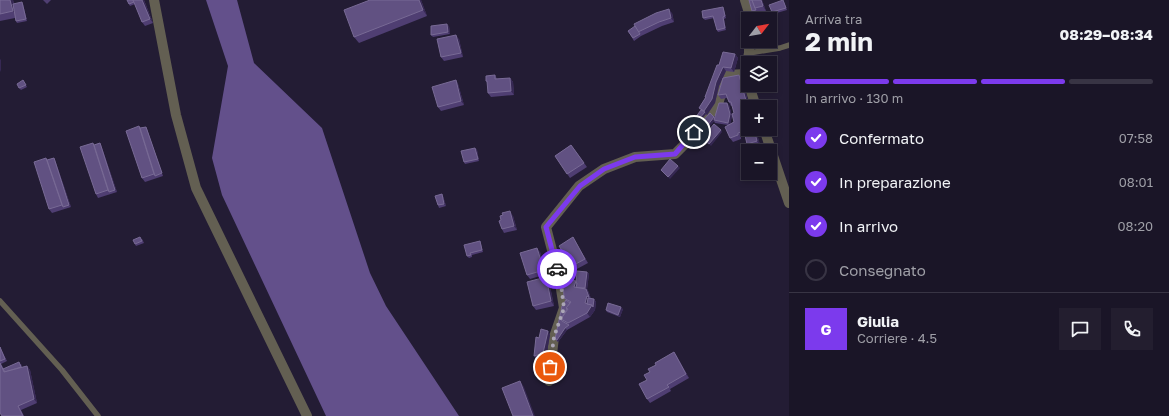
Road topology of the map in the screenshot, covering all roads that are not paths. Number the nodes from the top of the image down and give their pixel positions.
1 (154, 0) edge
2 (745, 0) edge
3 (749, 12) edge
4 (789, 45) edge
5 (749, 48) edge
6 (749, 53) junction
7 (749, 56) edge
8 (741, 78) edge
9 (766, 136) edge
10 (789, 203) edge
11 (0, 301) edge
12 (549, 381) dead end
13 (98, 416) edge
14 (308, 416) edge

1 - 14 street
2 - 3 street
4 - 6 lane
5 - 6 street
6 - 7 street
8 - 12 street
9 - 10 street
11 - 13 lane

